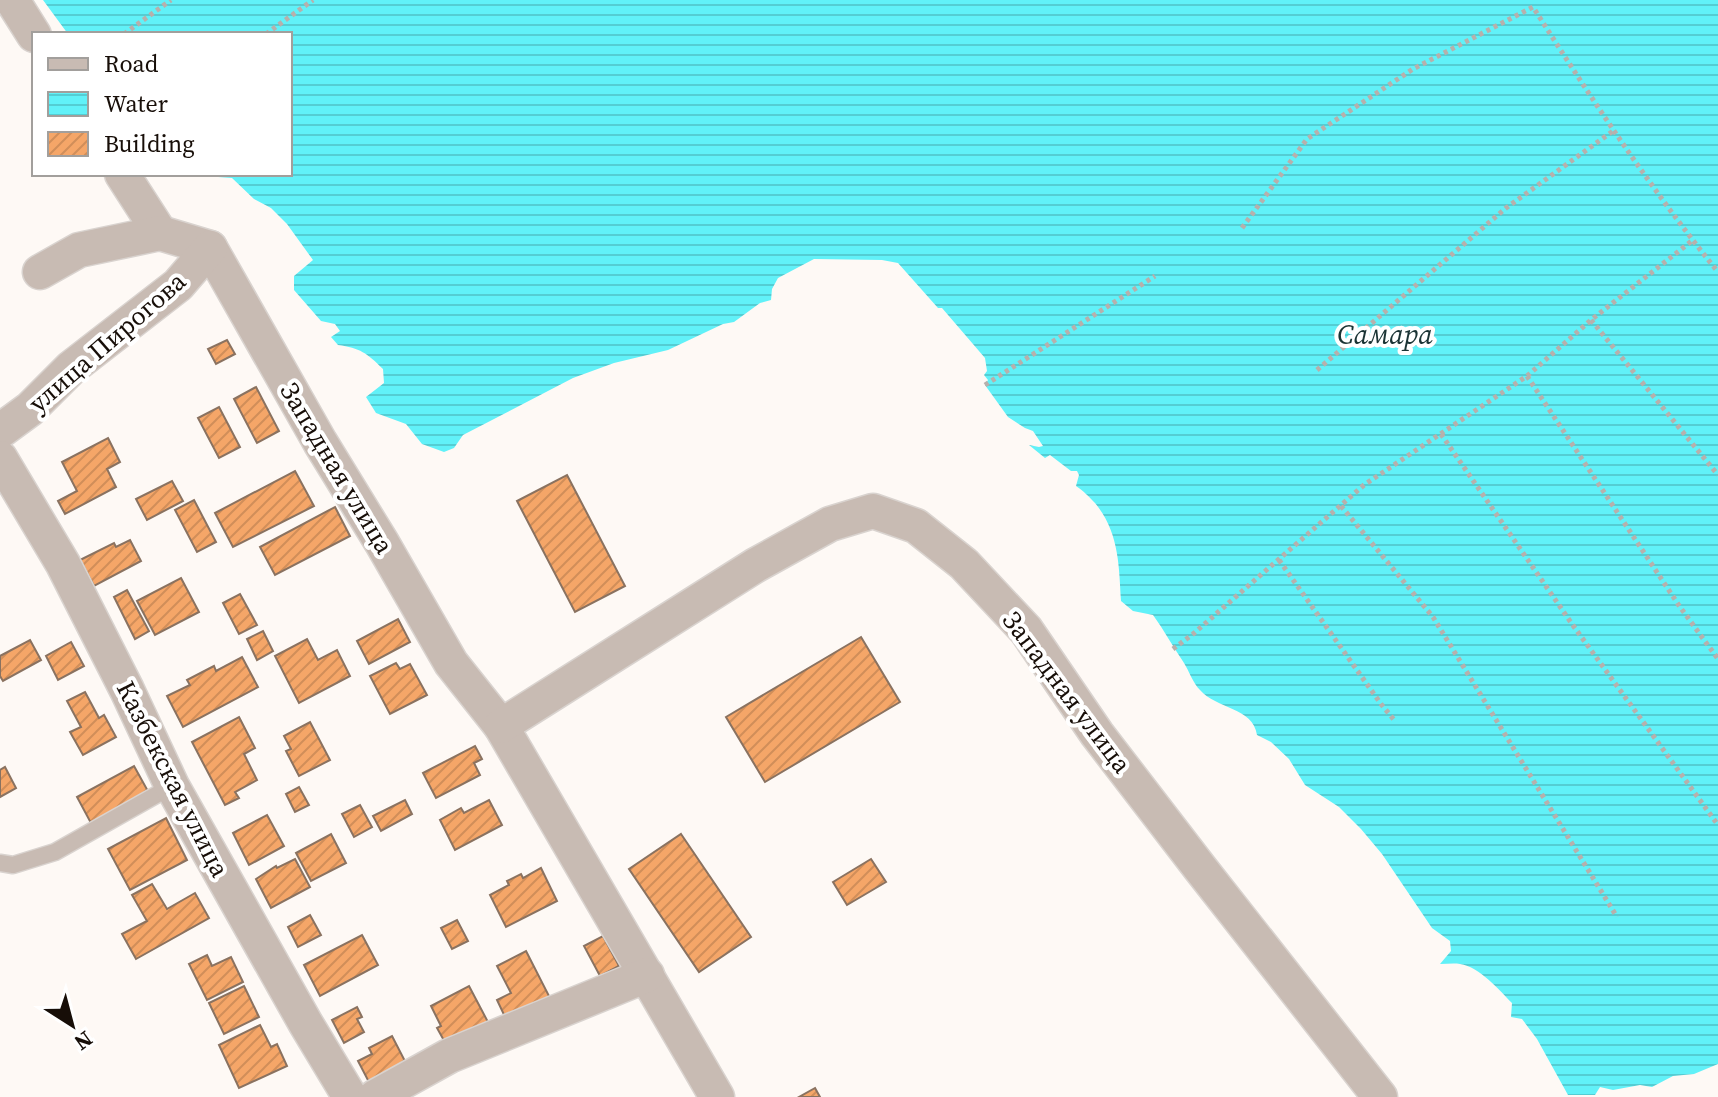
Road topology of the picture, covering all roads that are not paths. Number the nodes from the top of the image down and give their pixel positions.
1 (12, 0) edge
2 (32, 32) edge
3 (123, 176) edge
4 (160, 233) junction
5 (210, 248) junction
6 (40, 272) dead end
7 (0, 431) edge
8 (0, 458) edge
9 (501, 726) junction
10 (172, 786) junction
11 (0, 863) edge
12 (647, 975) junction
13 (350, 1097) edge
14 (375, 1097) edge
15 (717, 1097) edge
16 (1380, 1097) edge

1 - 2 street
3 - 4 street
4 - 5 street
4 - 6 street
5 - 7 street, улица Пирогова
5 - 9 street, Западная улица
8 - 10 street, Казбекская улица
9 - 12 street, Западная улица
9 - 16 street, Западная улица
10 - 11 lane
10 - 13 street, Казбекская улица
12 - 14 street
12 - 15 street, Западная улица

